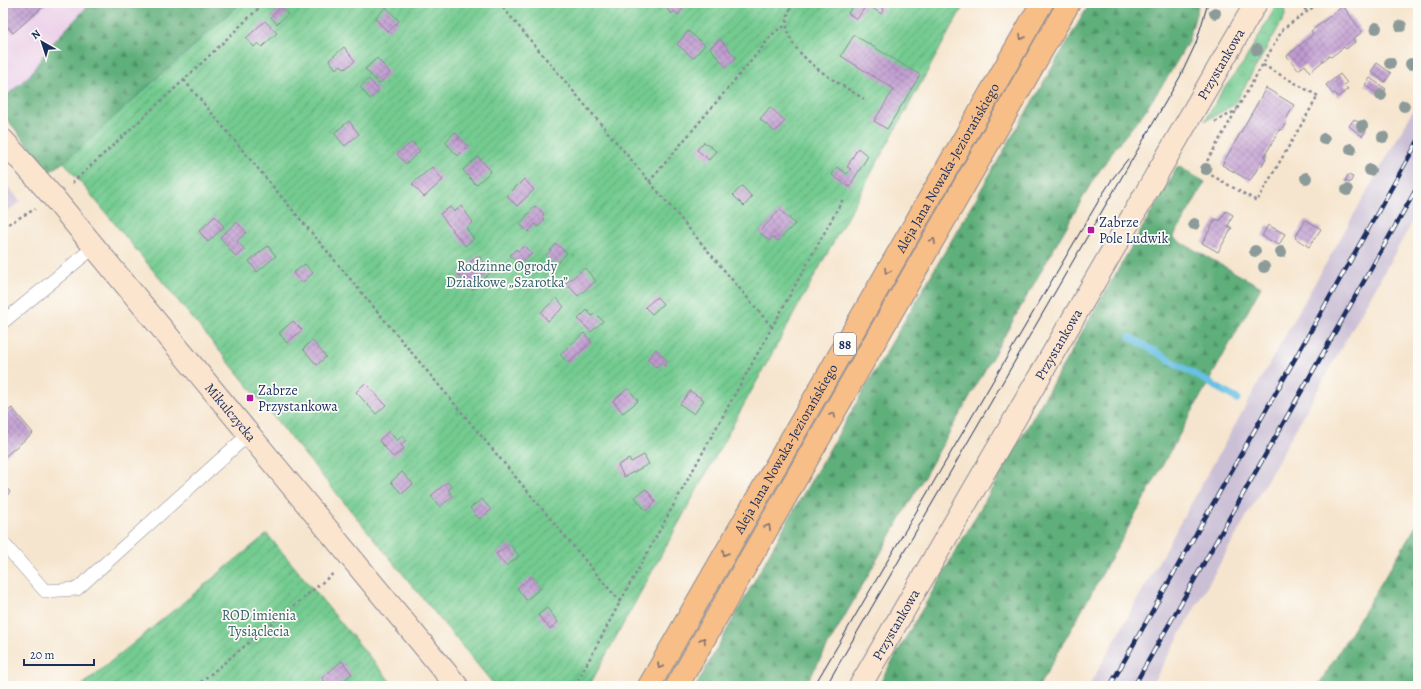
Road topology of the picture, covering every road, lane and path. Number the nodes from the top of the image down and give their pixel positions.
1 (264, 3) edge
2 (499, 3) edge
3 (794, 3) edge
4 (1042, 3) edge
5 (1069, 3) edge
6 (1256, 3) edge
7 (1301, 3) edge
8 (1319, 3) edge
9 (1307, 12) junction
10 (787, 26) junction
11 (1263, 65) junction
12 (184, 80) junction
13 (864, 99) dead end
14 (3, 140) edge
15 (649, 182) junction
16 (54, 198) junction
17 (843, 199) dead end
18 (3, 227) edge
19 (94, 247) junction
20 (3, 322) edge
21 (772, 327) junction
22 (249, 434) junction
23 (3, 543) edge
24 (352, 559) junction
25 (620, 602) junction
26 (196, 686) edge
27 (457, 686) edge
28 (575, 686) edge
29 (648, 686) edge
30 (677, 686) edge
31 (860, 686) edge

1 - 12 path
2 - 15 path
3 - 10 path
4 -> 29 main road, Aleja Jana Nowaka-Jeziorańskiego / 88
30 -> 5 main road, Aleja Jana Nowaka-Jeziorańskiego / 88
6 - 31 main road, Przystankowa
7 - 9 path
8 - 9 path
9 - 11 path
10 - 13 path
10 - 15 path
11 - 11 path
12 - 16 path
12 - 25 path
14 - 16 main road, Mikulczycka
15 - 21 path
16 - 18 path
16 - 19 main road, Mikulczycka
17 - 21 path
19 - 20 lane
19 - 22 main road, Mikulczycka
21 - 25 path
22 - 23 lane
22 - 24 main road, Mikulczycka
24 - 26 path
24 - 27 main road, Mikulczycka
25 - 28 path

